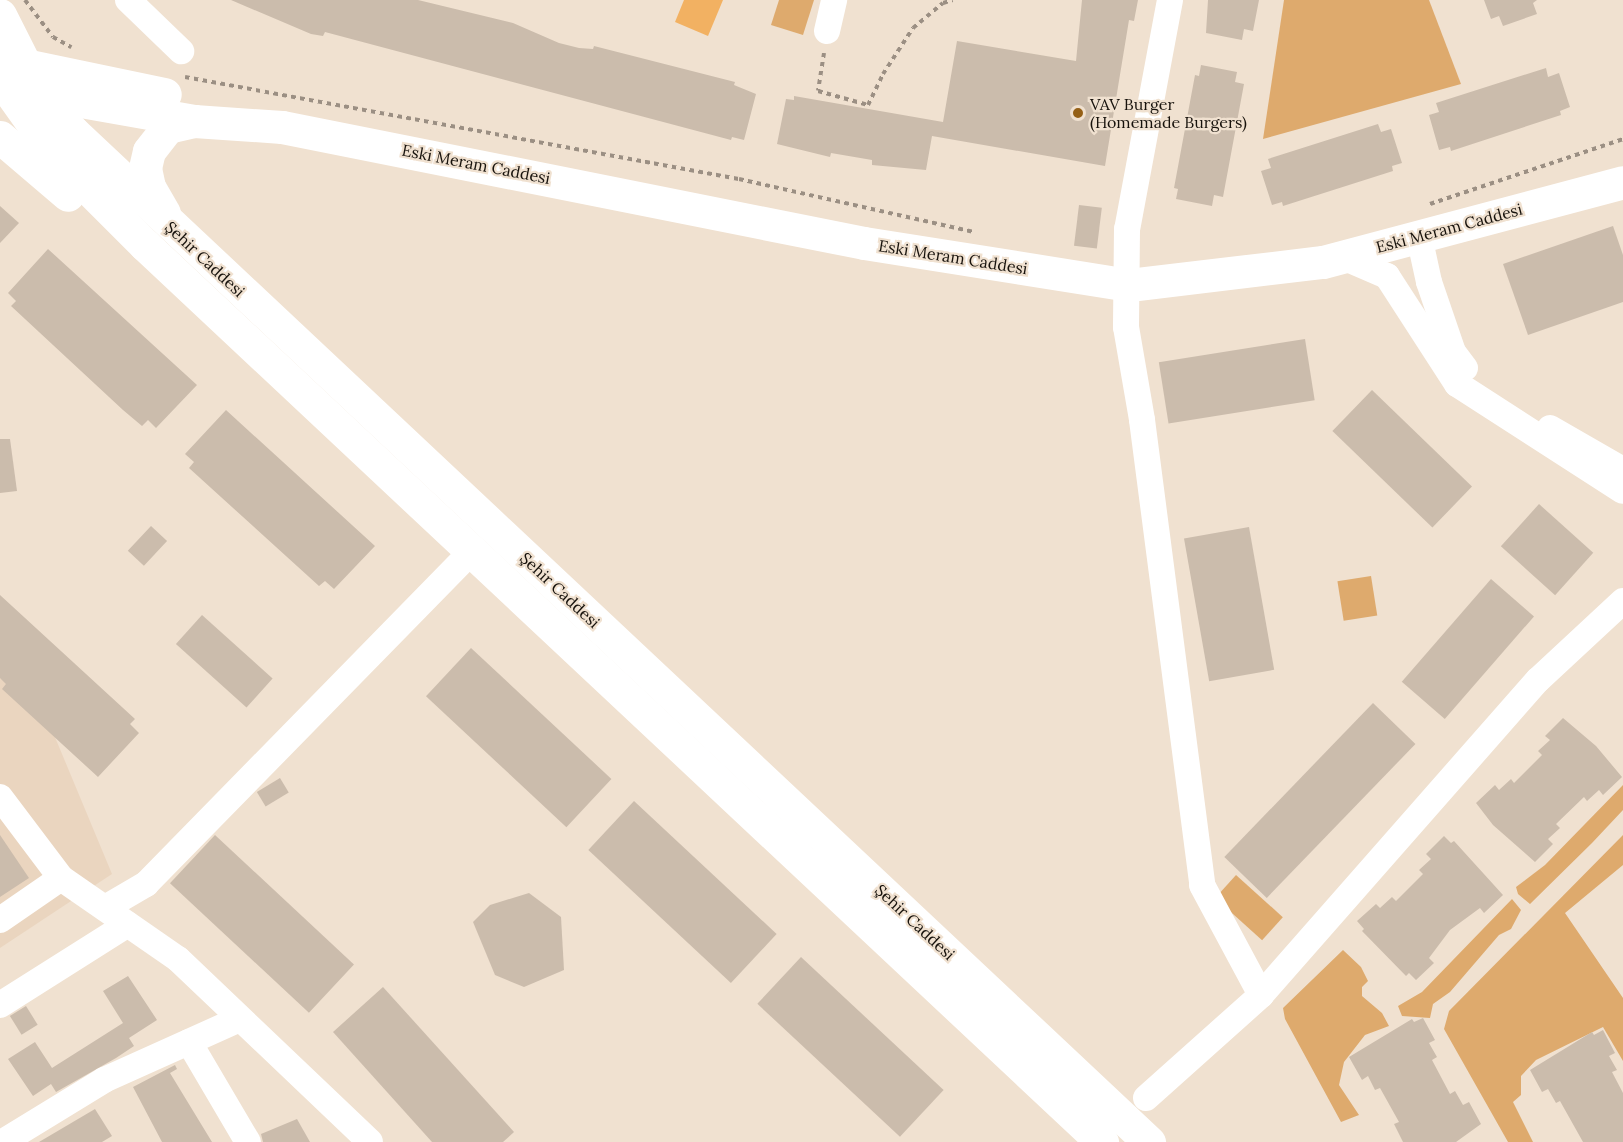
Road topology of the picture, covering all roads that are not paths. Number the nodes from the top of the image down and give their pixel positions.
1 (128, 0) edge
2 (834, 0) edge
3 (1170, 0) edge
4 (0, 15) edge
5 (827, 31) road end
6 (180, 64) road end
7 (6, 75) edge
8 (41, 96) junction
9 (194, 121) junction
10 (282, 127) junction
11 (0, 137) edge
12 (1623, 182) edge
13 (1422, 221) junction
14 (174, 230) junction
15 (145, 245) junction
16 (1343, 257) junction
17 (1129, 285) junction
18 (1623, 470) edge
19 (1623, 491) edge
20 (470, 553) junction
21 (1623, 601) edge
22 (0, 797) edge
23 (61, 878) junction
24 (105, 908) junction
25 (0, 920) edge
26 (128, 924) junction
27 (1261, 995) junction
28 (0, 1005) edge
29 (240, 1019) junction
30 (189, 1042) junction
31 (1146, 1098) dead end
32 (368, 1141) edge
33 (3, 1142) edge
34 (248, 1142) edge
35 (1102, 1142) edge
36 (1149, 1142) edge

1 - 6 street
2 - 5 street
3 - 17 street
4 - 7 main road, Şehir Caddesi
7 - 8 main road, Şehir Caddesi
7 - 10 main road, Eski Meram Caddesi
7 - 15 main road, Şehir Caddesi
8 - 9 main road, Eski Meram Caddesi
8 - 14 main road, Şehir Caddesi
9 - 10 main road, Eski Meram Caddesi
9 - 14 main road
10 - 17 main road, Eski Meram Caddesi
11 - 15 main road
12 - 13 main road, Eski Meram Caddesi
13 - 16 main road, Eski Meram Caddesi
13 - 18 street
14 - 36 main road, Şehir Caddesi
15 - 20 main road, Şehir Caddesi
16 - 17 main road, Eski Meram Caddesi
16 - 19 street
17 - 27 street
20 - 24 street
20 - 35 main road, Şehir Caddesi
21 - 27 street
22 - 23 street
23 - 24 street
23 - 25 street
24 - 26 street
26 - 28 street
26 - 29 street
27 - 31 street
29 - 30 street
29 - 32 street
30 - 33 street
30 - 34 street

